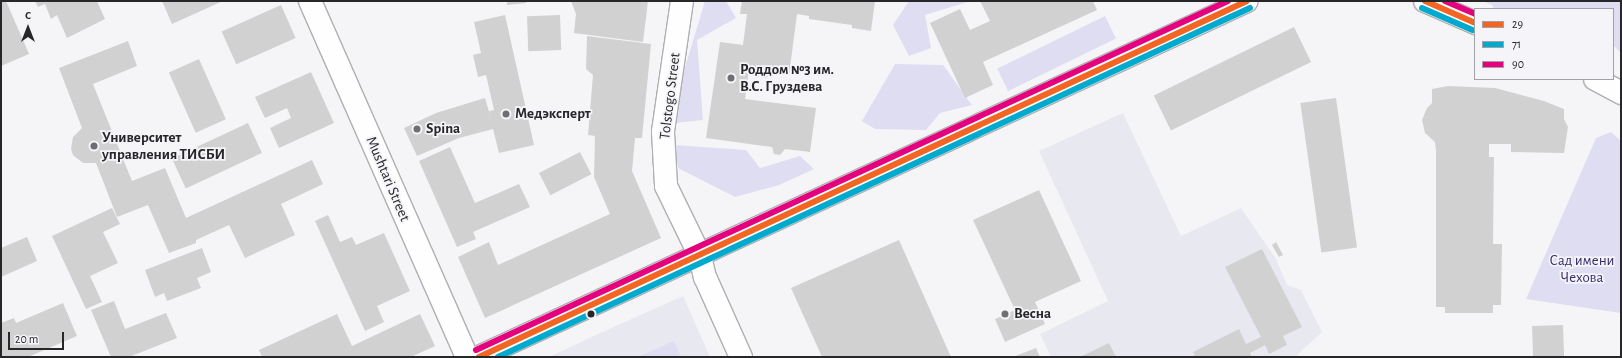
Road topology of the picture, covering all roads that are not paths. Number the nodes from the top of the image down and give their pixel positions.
1 (310, 1) edge
2 (682, 1) edge
3 (1247, 1) edge
4 (1425, 1) edge
5 (1474, 23) edge
6 (1597, 80) edge
7 (1621, 94) edge
8 (700, 256) junction
9 (467, 357) edge
10 (479, 357) edge
11 (741, 357) edge

1 - 9 main road, Mushtari Street
2 - 8 main road, Tolstogo Street
3 - 8 main road
4 - 5 main road
6 - 7 main road
8 - 10 main road
8 - 11 main road, Tolstogo Street

